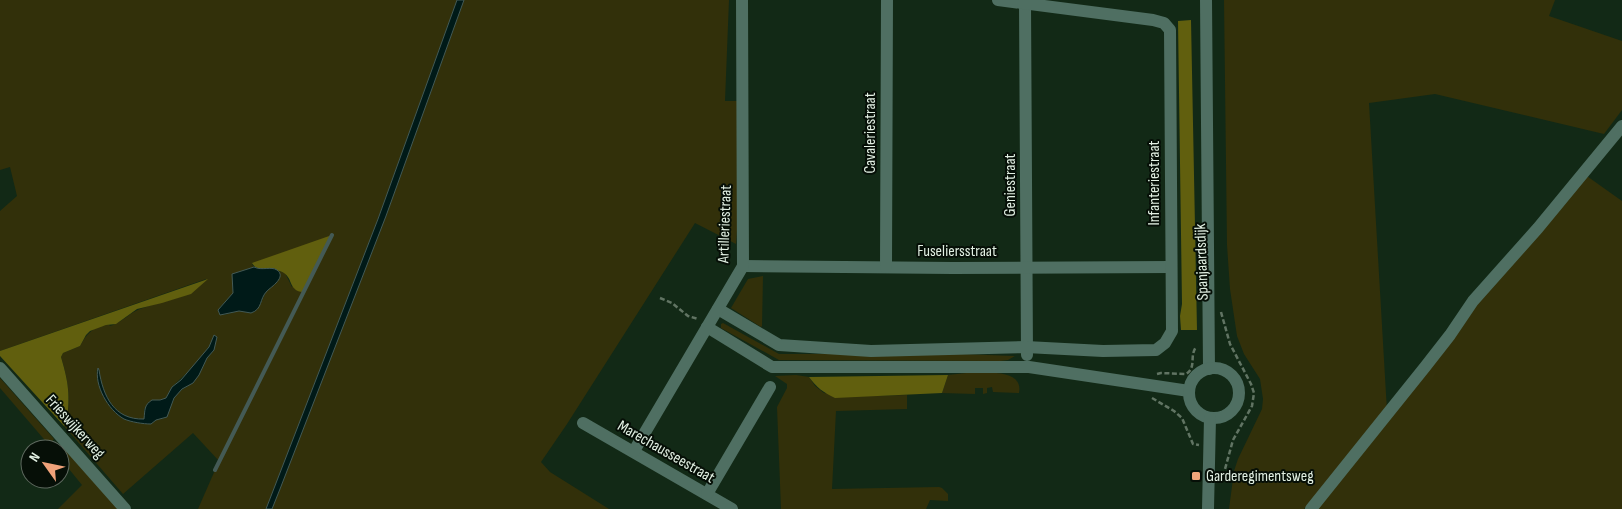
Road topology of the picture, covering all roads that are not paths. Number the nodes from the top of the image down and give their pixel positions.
1 (742, 0) edge
2 (887, 0) edge
3 (998, 0) edge
4 (1206, 0) edge
5 (1025, 3) junction
6 (1622, 126) edge
7 (743, 266) junction
8 (886, 267) junction
9 (1027, 267) junction
10 (1171, 267) junction
11 (712, 318) junction
12 (1026, 348) junction
13 (1028, 367) junction
14 (0, 368) edge
15 (1208, 369) junction
16 (770, 387) dead end
17 (1189, 391) junction
18 (1210, 418) junction
19 (583, 422) dead end
20 (634, 451) junction
21 (707, 494) junction
22 (125, 509) edge
23 (732, 509) edge
24 (1208, 509) edge
25 (1311, 509) edge

1 - 7 street, Artilleriestraat
2 - 8 street, Cavaleriestraat
3 - 5 street
4 - 15 street, Spanjaardsdijk
5 - 9 street, Geniestraat
5 - 10 street, Infanteriestraat
6 - 25 street
7 - 8 street, Fuseliersstraat
7 - 11 street, Artilleriestraat
8 - 9 street, Fuseliersstraat
9 - 10 street, Fuseliersstraat
9 - 12 street, Geniestraat
10 - 12 street, Infanteriestraat
11 - 12 street
11 - 13 street
11 - 20 street, Artilleriestraat
12 - 13 street, Geniestraat
13 - 17 street
14 - 22 street, Frieswijkerweg
15 - 17 street
15 - 18 street
16 - 21 street
17 - 18 street
18 - 24 street
19 - 20 street, Marechausseestraat
20 - 21 street, Marechausseestraat
21 - 23 street, Marechausseestraat

